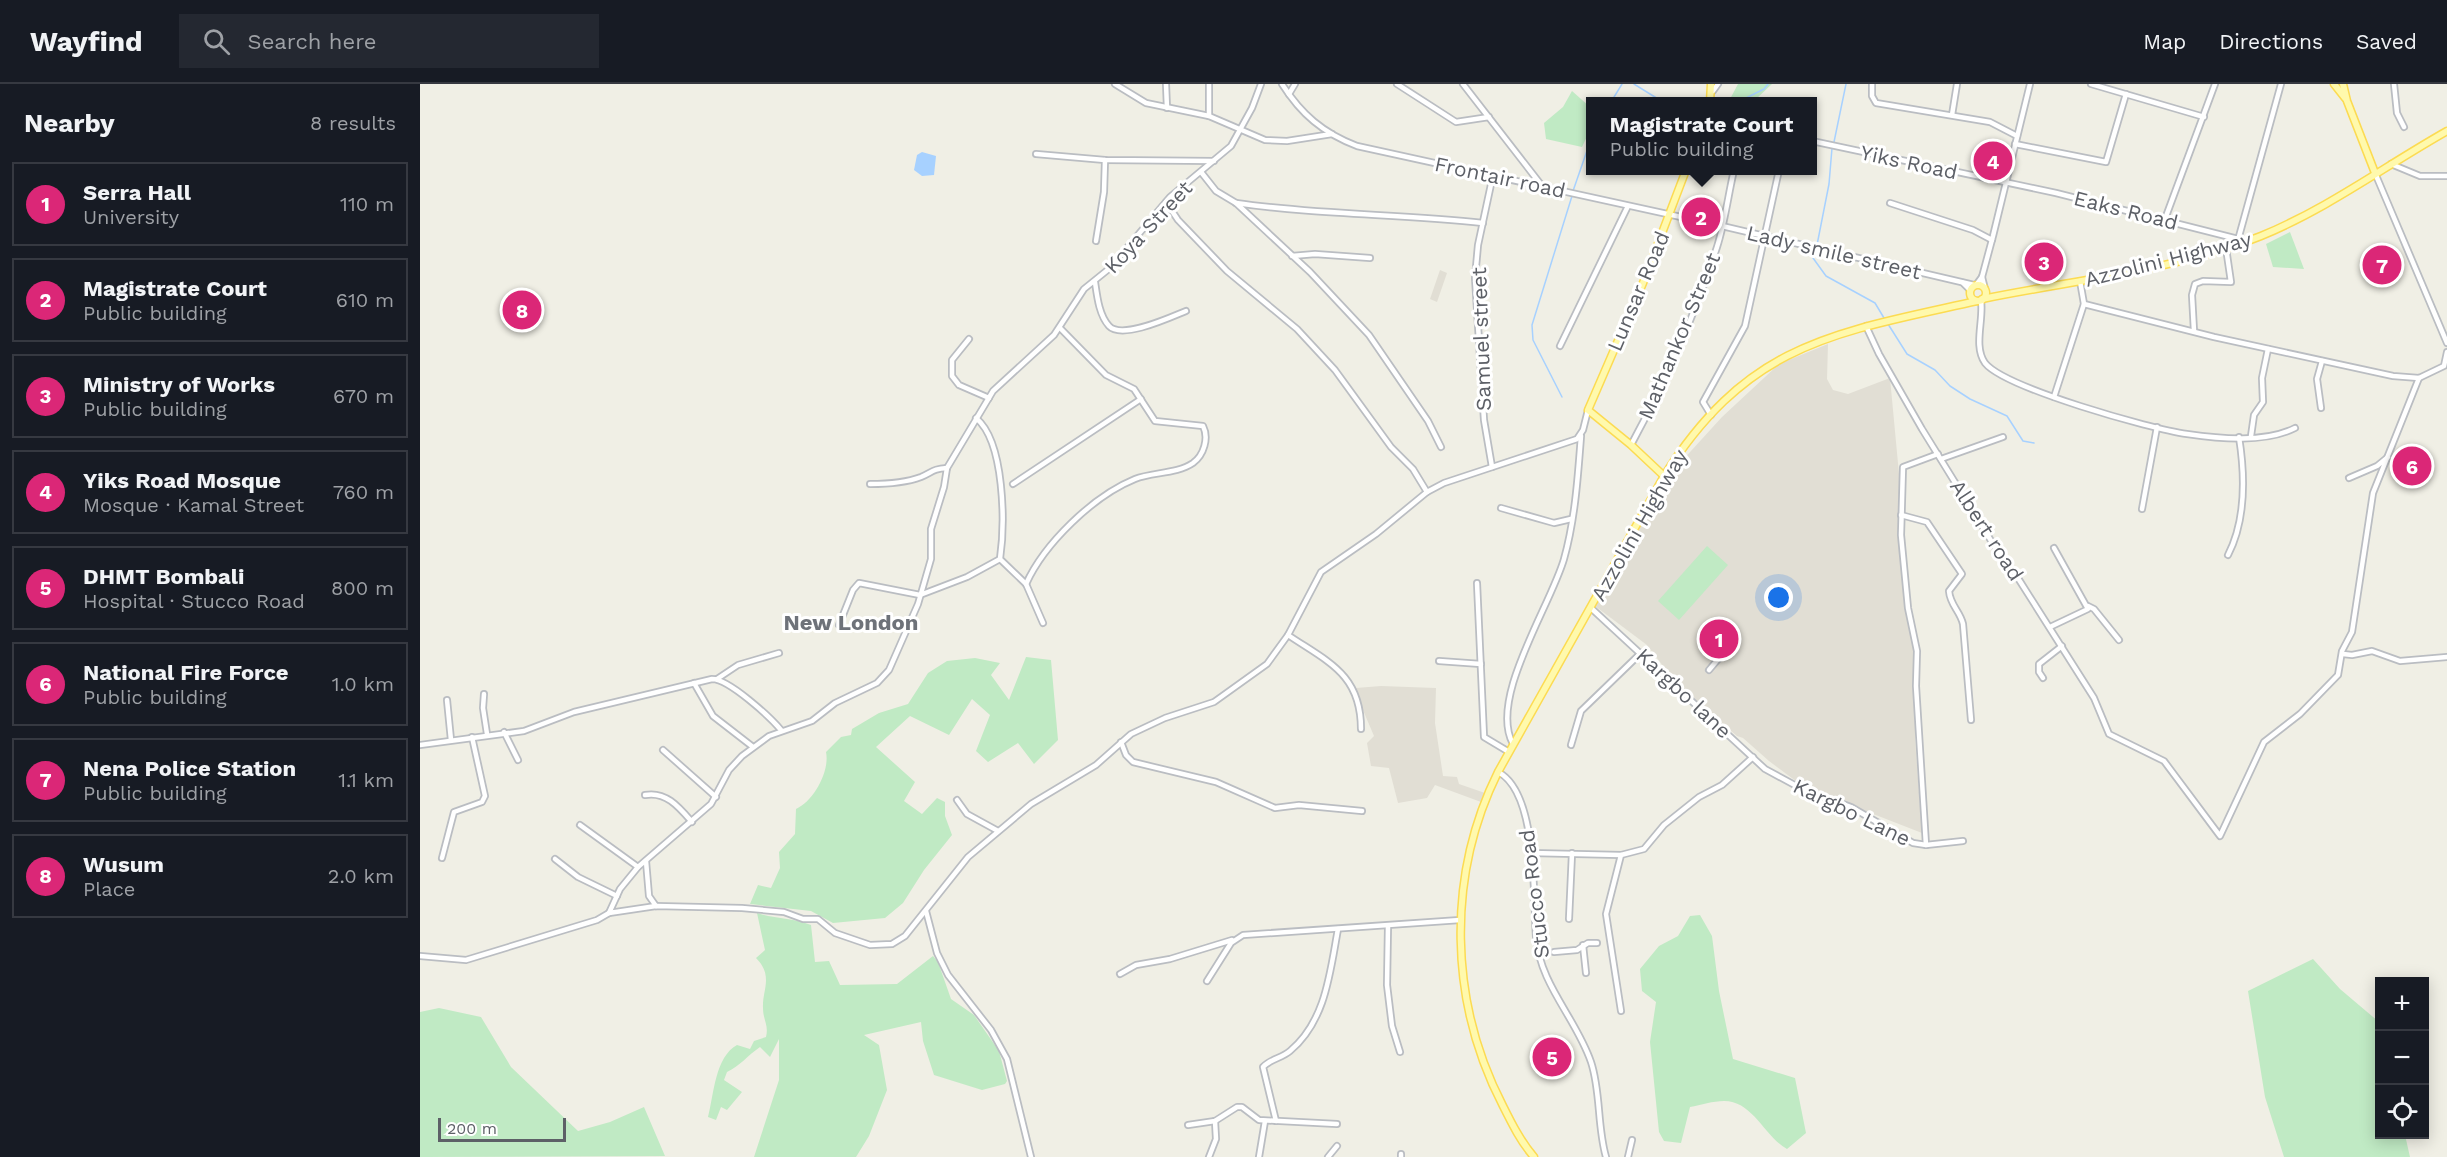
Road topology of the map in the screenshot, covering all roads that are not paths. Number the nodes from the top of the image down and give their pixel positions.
1 (1116, 84) edge
2 (1166, 84) edge
3 (1209, 84) edge
4 (1261, 84) edge
5 (1282, 84) edge
6 (1295, 84) edge
7 (1398, 84) edge
8 (1463, 84) edge
9 (1718, 84) edge
10 (1872, 84) edge
11 (1957, 84) edge
12 (2021, 84) edge
13 (2091, 84) edge
14 (2215, 84) edge
15 (2281, 84) edge
16 (2334, 84) edge
17 (2343, 84) edge
18 (2394, 84) edge
19 (2030, 86) edge
20 (1712, 87) edge
21 (1289, 94) junction
22 (2126, 94) junction
23 (2347, 101) junction
24 (1167, 108) junction
25 (1952, 115) junction
26 (1209, 116) junction
27 (1489, 117) junction
28 (2204, 117) junction
29 (2404, 127) dead end
30 (1240, 128) junction
31 (2447, 131) edge
32 (1332, 135) junction
33 (2017, 136) junction
34 (1817, 142) edge
35 (2015, 144) junction
36 (1036, 154) dead end
37 (1105, 160) junction
38 (1214, 161) junction
39 (2391, 164) junction
40 (1201, 172) junction
41 (2375, 173) junction
42 (1492, 175) junction
43 (1685, 175) edge
44 (1733, 175) edge
45 (1778, 175) edge
46 (2447, 176) edge
47 (2006, 183) junction
48 (1542, 186) junction
49 (1166, 202) junction
50 (1236, 203) junction
51 (1890, 203) dead end
52 (1628, 206) junction
53 (1670, 215) junction
54 (2165, 219) junction
55 (1483, 223) junction
56 (1722, 226) junction
57 (1764, 236) junction
58 (1992, 240) junction
59 (1096, 241) dead end
60 (2237, 242) junction
61 (2226, 248) junction
62 (1292, 256) junction
63 (1370, 258) dead end
64 (1982, 277) junction
65 (2080, 281) junction
66 (1095, 282) junction
67 (1972, 288) junction
68 (1985, 290) junction
69 (1998, 296) junction
70 (1980, 300) junction
71 (1962, 304) junction
72 (2084, 304) junction
73 (1186, 311) dead end
74 (1866, 326) junction
75 (1060, 328) junction
76 (2194, 332) junction
77 (969, 339) dead end
78 (2447, 343) edge
79 (1560, 346) dead end
80 (2268, 349) junction
81 (2447, 352) edge
82 (2322, 361) junction
83 (2447, 361) edge
84 (2419, 378) junction
85 (2055, 397) junction
86 (989, 398) junction
87 (1141, 399) junction
88 (2321, 408) dead end
89 (1588, 410) junction
90 (1711, 415) junction
91 (976, 418) junction
92 (2157, 427) junction
93 (2295, 428) dead end
94 (1581, 436) junction
95 (2251, 436) junction
96 (2003, 437) dead end
97 (2239, 437) junction
98 (1631, 445) junction
99 (1441, 447) dead end
100 (1940, 456) junction
101 (2388, 457) junction
102 (1492, 467) junction
103 (947, 468) junction
104 (1664, 476) junction
105 (2349, 478) dead end
106 (870, 484) dead end
107 (1013, 484) dead end
108 (1427, 492) junction
109 (1501, 508) dead end
110 (2142, 509) dead end
111 (1901, 515) junction
112 (1571, 519) junction
113 (2055, 548) dead end
114 (2228, 555) dead end
115 (1000, 559) junction
116 (1477, 583) dead end
117 (1026, 584) junction
118 (920, 595) junction
119 (2088, 606) junction
120 (1591, 608) junction
121 (1043, 623) dead end
122 (839, 625) dead end
123 (2050, 627) junction
124 (1288, 635) junction
125 (2119, 640) dead end
126 (1730, 645) dead end
127 (2062, 646) junction
128 (1641, 652) junction
129 (778, 653) dead end
130 (2343, 654) junction
131 (2447, 657) edge
132 (1439, 661) dead end
133 (1481, 664) junction
134 (1709, 670) dead end
135 (2043, 678) dead end
136 (717, 679) junction
137 (694, 683) junction
138 (484, 694) dead end
139 (447, 700) dead end
140 (1971, 720) dead end
141 (1361, 729) dead end
142 (781, 730) junction
143 (504, 732) junction
144 (487, 734) junction
145 (472, 738) junction
146 (451, 740) junction
147 (1121, 742) junction
148 (1513, 744) junction
149 (1571, 745) dead end
150 (420, 746) edge
151 (753, 747) junction
152 (663, 750) dead end
153 (1509, 752) junction
154 (1753, 757) junction
155 (518, 760) dead end
156 (1498, 772) junction
157 (1778, 775) joint
158 (645, 795) dead end
159 (716, 797) junction
160 (957, 800) dead end
161 (1362, 811) dead end
162 (692, 822) junction
163 (580, 825) dead end
164 (998, 831) junction
165 (1963, 841) dead end
166 (1926, 845) junction
167 (1531, 853) junction
168 (1572, 853) junction
169 (1622, 855) junction
170 (442, 858) dead end
171 (555, 859) dead end
172 (646, 861) junction
173 (638, 867) junction
174 (617, 896) junction
175 (656, 906) junction
176 (926, 911) junction
177 (609, 913) junction
178 (1569, 919) dead end
179 (1460, 920) junction
180 (1388, 926) junction
181 (1338, 929) junction
182 (1234, 939) junction
183 (1597, 943) dead end
184 (1583, 945) junction
185 (1554, 952) dead end
186 (420, 956) edge
187 (1586, 972) dead end
188 (1120, 974) dead end
189 (1207, 981) dead end
190 (1621, 1011) dead end
191 (1400, 1052) dead end
192 (1215, 1121) junction
193 (1265, 1121) junction
194 (1276, 1121) junction
195 (1338, 1124) dead end
196 (1188, 1125) dead end
197 (1632, 1140) dead end
198 (1337, 1146) dead end
199 (1527, 1154) edge
200 (1031, 1157) edge
201 (1209, 1157) edge
202 (1259, 1157) edge
203 (1328, 1157) edge
204 (1534, 1157) edge
205 (1606, 1157) edge
206 (1628, 1157) edge

1 - 24 street
2 - 24 street
3 - 26 street
4 - 30 street, Koya Street
5 - 21 street, Frontair road
6 - 21 street
7 - 27 street
8 - 27 street
9 - 20 street
10 - 25 street
11 - 25 street
12 - 19 street
13 - 22 street
14 - 28 street
15 - 60 street
16 - 23 main road
17 - 23 main road
18 - 29 street
19 - 33 street
21 - 32 street, Frontair road
22 - 28 street
22 - 35 street
23 - 41 main road
24 - 26 street
25 - 33 street
26 - 30 street
27 - 48 street
28 - 54 street
30 - 32 street
30 - 38 street, Koya Street
31 - 39 main road, Azzolini Highway
32 - 42 street, Frontair road
33 - 35 street
34 - 47 street, Yiks Road
35 - 47 street
36 - 37 street
37 - 38 street
37 - 59 street
38 - 40 street, Koya Street
39 - 41 main road, Azzolini Highway
39 - 46 street
40 - 49 street, Koya Street
40 - 50 street
41 - 60 main road, Azzolini Highway
41 - 78 street
42 - 48 street, Frontair road
42 - 55 street, Samuel street
43 - 53 main road, Lunsar Road
44 - 56 street, Mathankor Street
45 - 57 street
47 - 54 street, Eaks Road
47 - 58 street
48 - 52 street, Frontair road
49 - 66 street, Koya Street
49 - 108 street
50 - 55 street
50 - 62 street
51 - 58 street
52 - 53 street, Frontair road
52 - 79 street
53 - 56 street, Lady smile street
53 - 89 main road, Lunsar Road
54 - 60 street, Eaks Road
55 - 102 street, Samuel street
56 - 57 street, Lady smile street
56 - 98 street, Mathankor Street
57 - 67 street, Lady smile street
57 - 90 street
58 - 64 street
60 - 61 main road, Azzolini Highway
61 - 65 main road, Azzolini Highway
61 - 76 street
62 - 63 street
62 - 99 street
64 - 67 street
64 - 68 street
65 - 69 main road, Azzolini Highway
65 - 72 street
66 - 73 street
66 - 75 street, Koya Street
67 - 68 main road
67 - 70 main road
67 - 71 main road
68 - 69 main road
68 - 70 main road
69 - 70 main road, Azzolini Highway
70 - 71 main road, Azzolini Highway
70 - 85 street
71 - 74 main road, Azzolini Highway
72 - 76 street
72 - 85 street
74 - 90 main road, Azzolini Highway
74 - 100 street, Albert road
75 - 86 street, Koya Street
75 - 87 street
76 - 80 street
77 - 86 street
80 - 82 street
80 - 95 street
81 - 83 street
82 - 84 street
82 - 88 street
83 - 84 street
84 - 101 street
85 - 92 street
86 - 91 street, Koya Street
87 - 107 street
87 - 117 street
89 - 94 street
89 - 98 main road
90 - 104 main road, Azzolini Highway
91 - 103 street, Koya Street
91 - 115 street
92 - 97 street
92 - 110 street
93 - 95 street
94 - 102 street
94 - 112 street
95 - 97 street
96 - 100 street
97 - 114 street
98 - 104 main road
100 - 111 street
100 - 123 street, Albert road
101 - 105 street
101 - 130 street
102 - 108 street
103 - 106 street
103 - 118 street, Koya Street
104 - 120 main road, Azzolini Highway
108 - 124 street
109 - 112 street
111 - 140 street
111 - 166 street
112 - 148 street
113 - 119 street
115 - 117 street
115 - 118 street
116 - 133 street
117 - 121 street
118 - 122 street
118 - 142 street, Koya Street
119 - 123 street
119 - 125 street
120 - 128 street, Kargbo lane
120 - 148 main road, Azzolini Highway
123 - 127 street, Albert road
124 - 141 street
124 - 147 street
126 - 134 street
127 - 130 street, Albert road
127 - 135 street
128 - 149 street
128 - 154 street, Kargbo lane
129 - 136 street
130 - 131 street
132 - 133 street
133 - 153 street
136 - 137 street
136 - 142 street
137 - 143 street
137 - 151 street
138 - 144 street
139 - 146 street
142 - 151 street, Koya Street
143 - 144 street
143 - 155 street
144 - 145 street
145 - 146 street
145 - 170 street
146 - 150 street
147 - 161 street
147 - 164 street
148 - 153 main road, Azzolini Highway
151 - 159 street, Koya Street
152 - 159 street
153 - 156 main road, Azzolini Highway
154 - 157 street, Kargbo lane
154 - 169 street
156 - 167 street, Stucco Road
156 - 179 main road, Azzolini Highway
157 - 166 street, Kargbo Lane
158 - 162 street
159 - 162 street, Koya Street
160 - 164 street
162 - 172 street, Koya Street
163 - 173 street
164 - 176 street
165 - 166 street, Kargbo Lane
167 - 168 street
167 - 205 street, Stucco Road
168 - 169 street
168 - 178 street
169 - 190 street
171 - 174 street
172 - 173 street, Koya Street
172 - 175 street
173 - 174 street, Koya Street
174 - 177 street, Koya Street
175 - 176 street
175 - 177 street
176 - 200 street
177 - 186 street
179 - 180 street
179 - 199 main road, Azzolini Highway
180 - 181 street
180 - 191 street
181 - 182 street
181 - 194 street
182 - 188 street
182 - 189 street
183 - 184 street
184 - 185 street
184 - 187 street
192 - 193 street
192 - 196 street
192 - 201 street
193 - 194 street
193 - 202 street
194 - 195 street
197 - 206 street
198 - 203 street
199 - 204 main road, Azzolini Highway

